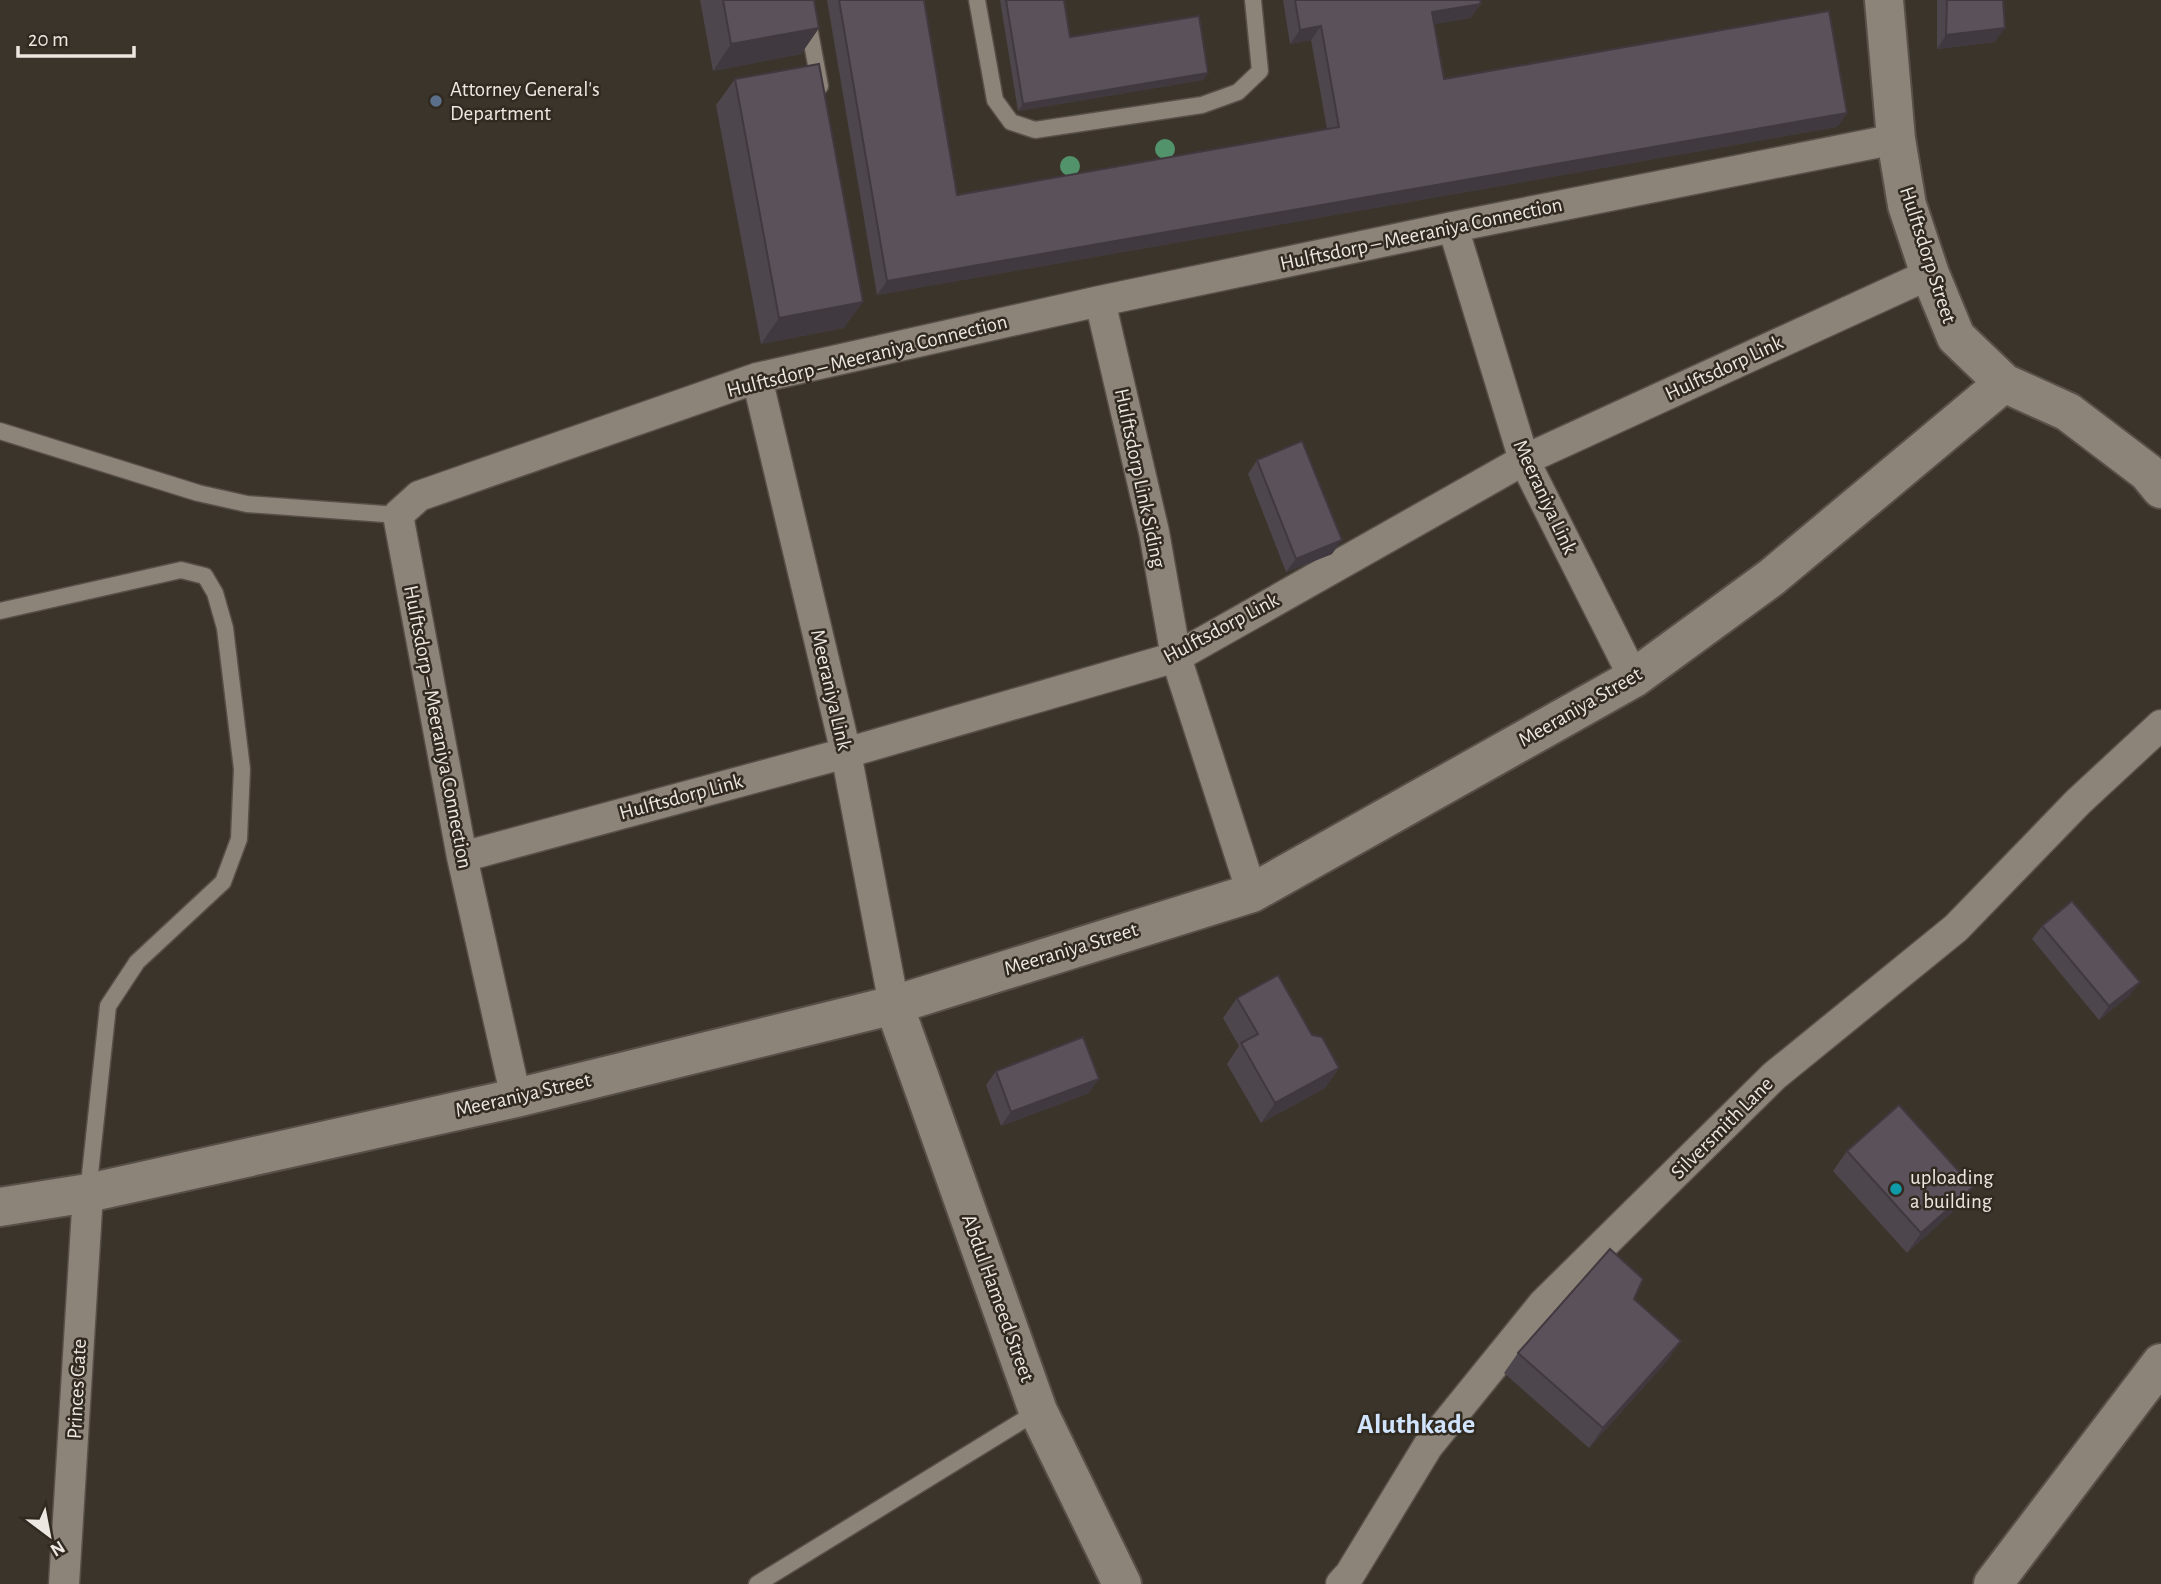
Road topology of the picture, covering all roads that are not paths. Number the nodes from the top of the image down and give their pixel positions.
1 (804, 0) edge
2 (977, 0) edge
3 (1253, 0) edge
4 (1884, 0) edge
5 (823, 106) edge
6 (1896, 139) junction
7 (1453, 226) junction
8 (1930, 274) junction
9 (1100, 301) junction
10 (757, 379) junction
11 (2004, 383) junction
12 (0, 431) edge
13 (1524, 460) junction
14 (2161, 489) edge
15 (398, 515) junction
16 (0, 611) edge
17 (1175, 657) junction
18 (1634, 678) junction
19 (2161, 724) edge
20 (846, 753) junction
21 (462, 857) junction
22 (1252, 893) junction
23 (894, 1005) junction
24 (516, 1098) junction
25 (88, 1193) junction
26 (0, 1207) edge
27 (2161, 1363) edge
28 (1038, 1411) junction
29 (64, 1584) edge
30 (757, 1584) edge
31 (1122, 1584) edge
32 (1342, 1584) edge
33 (1993, 1584) edge

1 - 5 lane
2 - 3 lane
4 - 6 street, Hulftsdorp Street
6 - 7 street, Hulftsdorp – Meeraniya Connection
6 - 8 street, Hulftsdorp Street
7 - 9 street, Hulftsdorp – Meeraniya Connection
7 - 13 street, Meeraniya Link
8 - 11 street, Hulftsdorp Street
8 - 13 street, Hulftsdorp Link
9 - 10 street, Hulftsdorp – Meeraniya Connection
9 - 17 street, Hulftsdorp Link Siding
10 - 15 street, Hulftsdorp – Meeraniya Connection
10 - 20 street, Meeraniya Link
11 - 14 street, Hulftsdorp Street
11 - 18 street, Meeraniya Street
12 - 15 lane
13 - 17 street, Hulftsdorp Link
13 - 18 street, Meeraniya Link
15 - 21 street, Hulftsdorp – Meeraniya Connection
16 - 25 lane
17 - 20 street, Hulftsdorp Link
17 - 22 street, Hulftsdorp Link Siding
18 - 22 street, Meeraniya Street
19 - 32 street, Silversmith Lane
20 - 21 street, Hulftsdorp Link
20 - 23 street, Meeraniya Link
21 - 24 street, Hulftsdorp – Meeraniya Connection
22 - 23 street, Meeraniya Street
23 - 24 street, Meeraniya Street
23 - 28 street, Abdul Hameed Street
24 - 25 street, Meeraniya Street
25 - 26 street, Meeraniya Street
25 - 29 street, Princes Gate
27 - 33 street
28 - 30 lane
28 - 31 street, Abdul Hameed Street

